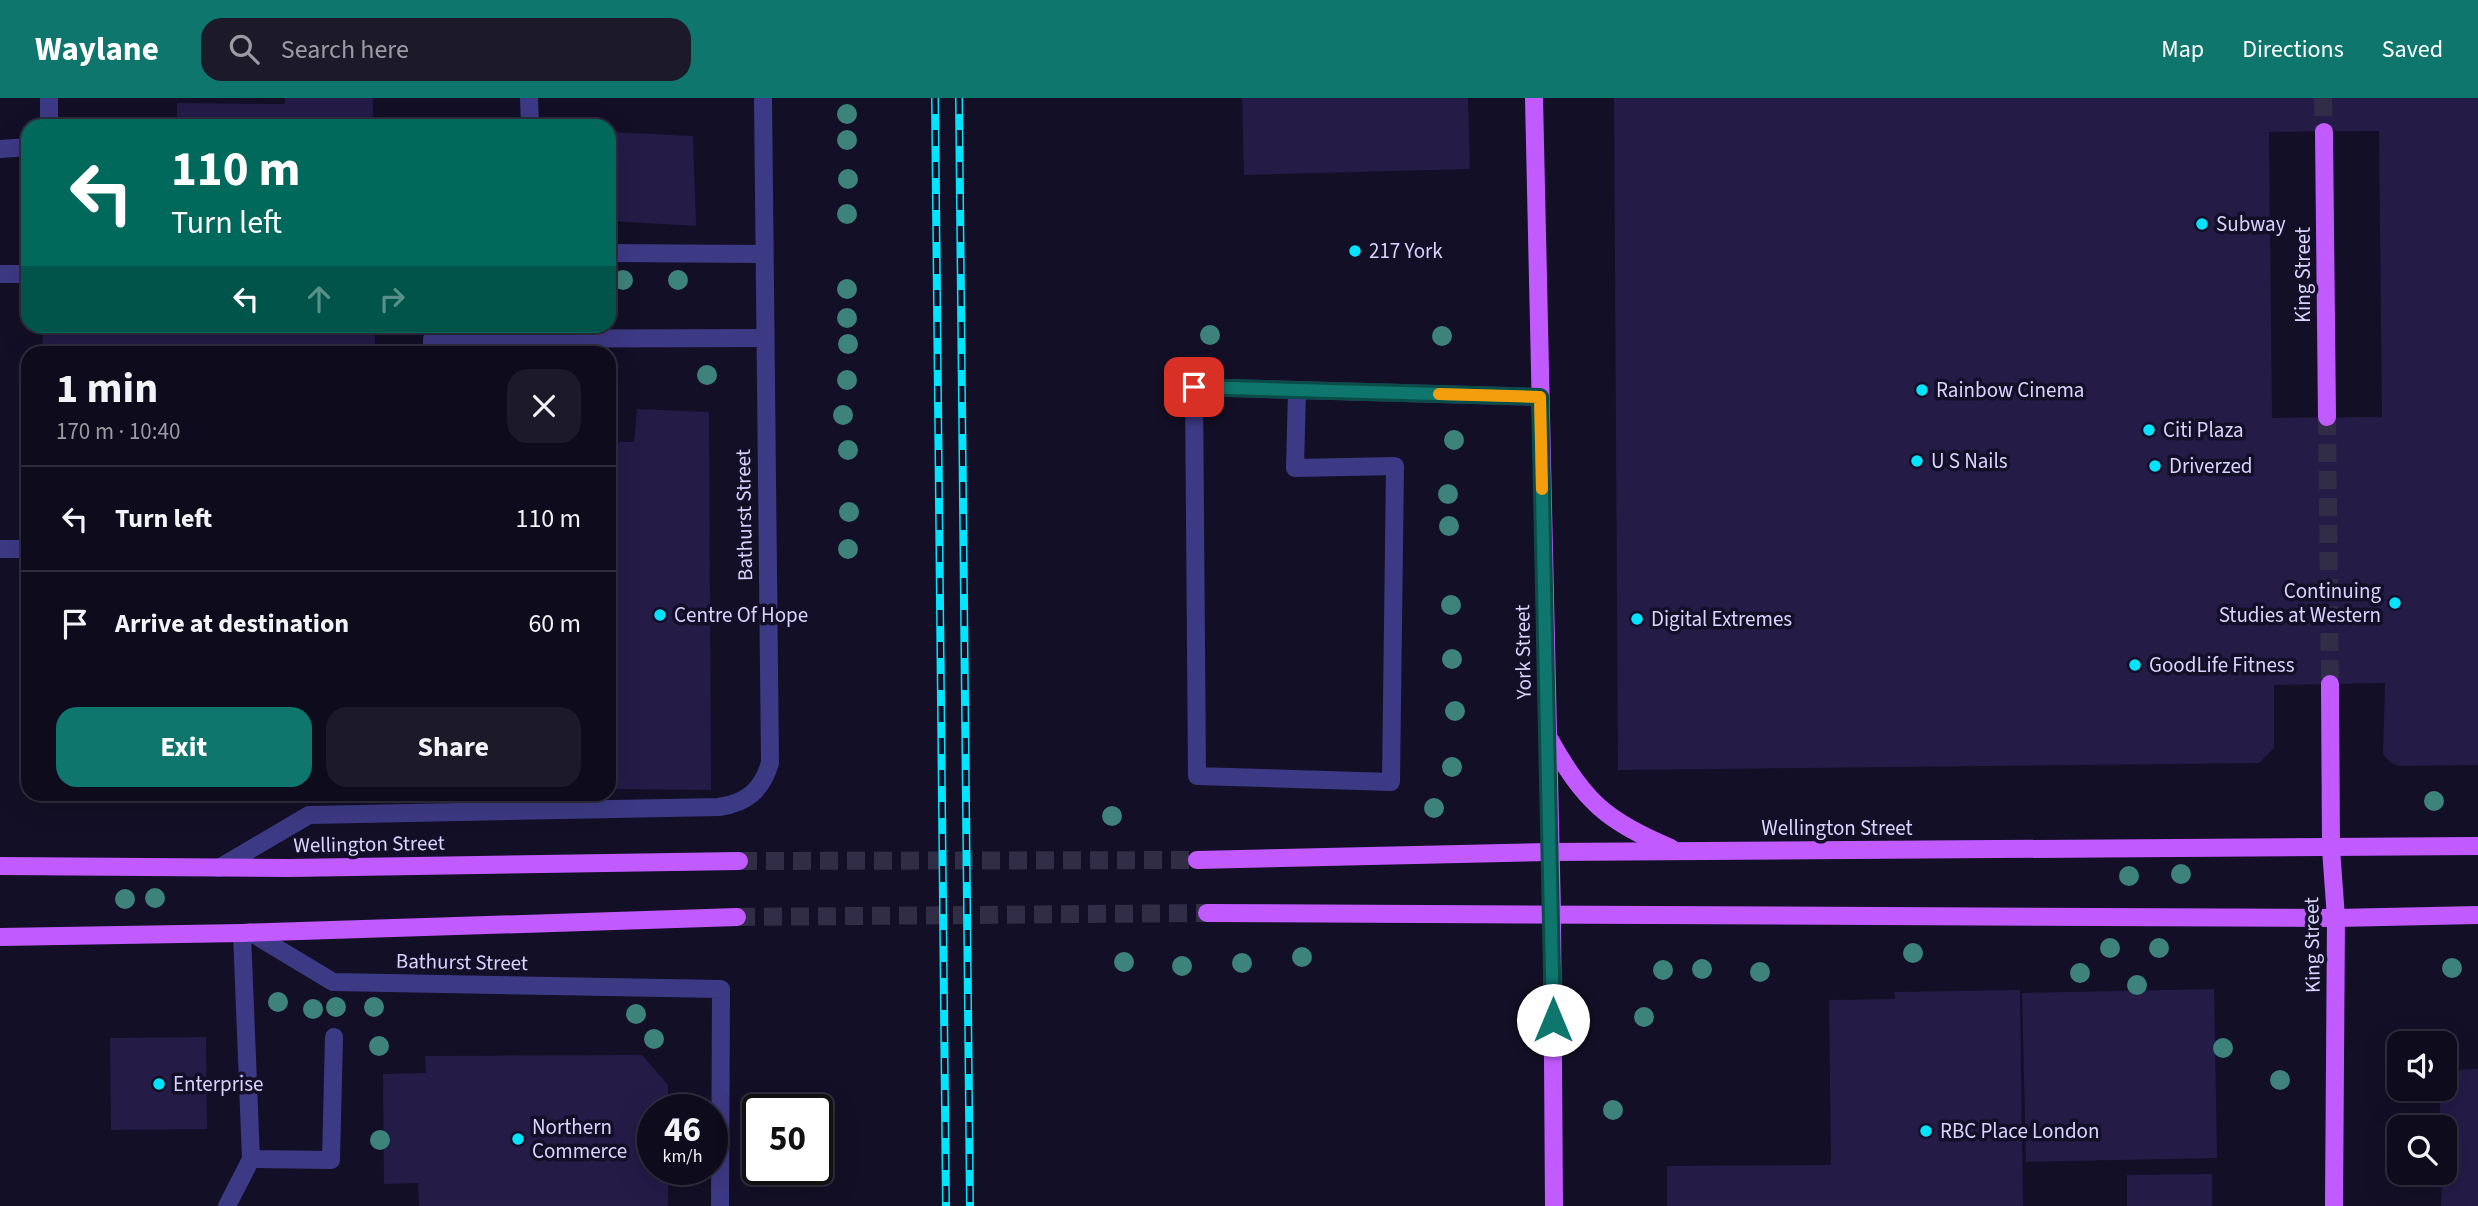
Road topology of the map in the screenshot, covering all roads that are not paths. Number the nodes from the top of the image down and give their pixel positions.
1 (49, 98) edge
2 (530, 98) edge
3 (763, 98) edge
4 (1535, 98) edge
5 (49, 119) edge
6 (530, 119) edge
7 (2324, 132) tunnel mouth
8 (21, 148) edge
9 (0, 149) edge
10 (616, 253) edge
11 (764, 254) junction
12 (0, 274) edge
13 (21, 274) edge
14 (765, 338) junction
15 (432, 346) edge
16 (1297, 390) junction
17 (1540, 397) junction
18 (2327, 417) tunnel mouth
19 (0, 549) edge
20 (21, 549) edge
21 (2330, 684) tunnel mouth
22 (1548, 736) junction
23 (2478, 846) edge
24 (2331, 849) junction
25 (1677, 851) junction
26 (1549, 852) junction
27 (1197, 860) tunnel mouth
28 (738, 861) tunnel mouth
29 (0, 866) edge
30 (219, 868) junction
31 (1207, 913) tunnel mouth
32 (1552, 914) junction
33 (2478, 915) edge
34 (737, 917) tunnel mouth
35 (2336, 918) junction
36 (246, 932) junction
37 (0, 937) edge
38 (334, 1037) dead end
39 (251, 1160) junction
40 (227, 1206) edge
41 (720, 1206) edge
42 (1554, 1206) edge
43 (2334, 1206) edge

1 - 5 street
2 - 6 street
3 - 11 street, Bathurst Street
4 - 17 main road, York Street
7 - 18 main road, King Street
8 - 9 street
10 - 11 street
11 - 14 street, Bathurst Street
12 - 13 street
14 - 15 street
14 - 30 street, Bathurst Street
16 - 16 street
16 - 17 street
17 - 22 main road, York Street
19 - 20 street
21 - 24 main road, King Street
22 - 25 main road
22 - 26 main road, York Street
23 - 24 main road, Wellington Street
24 - 25 main road, Wellington Street
24 - 35 main road, King Street
25 - 26 main road, Wellington Street
26 - 27 main road, Wellington Street
26 - 32 main road, York Street
28 - 30 main road, Wellington Street
29 - 30 main road, Wellington Street
31 - 32 main road
32 - 35 main road
32 - 42 main road, York Street
33 - 35 main road
34 - 36 main road
35 - 43 main road, King Street
36 - 37 main road
36 - 39 street
36 - 41 street, Bathurst Street
38 - 39 street
39 - 40 street

